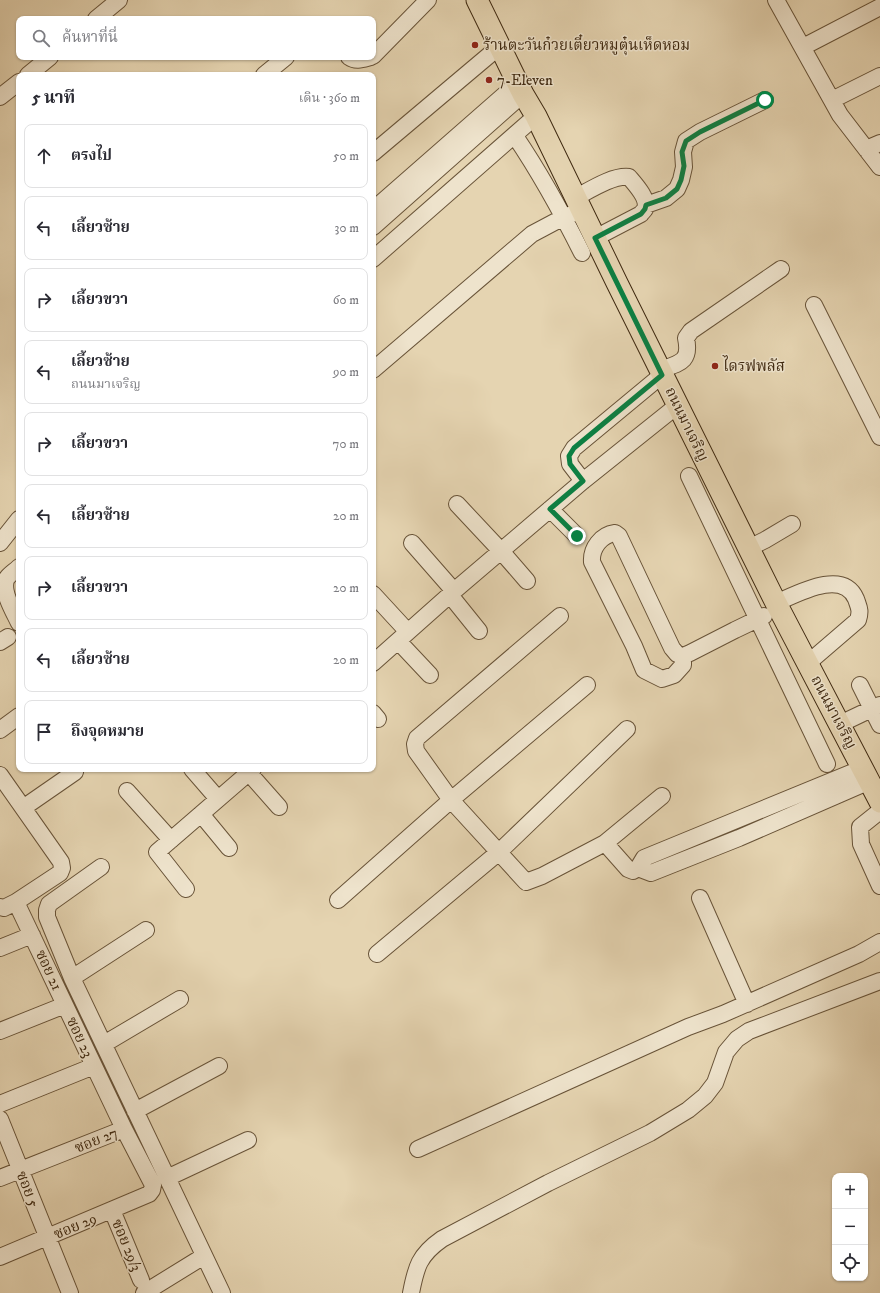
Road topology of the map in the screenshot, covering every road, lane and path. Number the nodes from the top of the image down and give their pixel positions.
1 (119, 0) edge
2 (428, 0) edge
3 (477, 0) edge
4 (776, 0) edge
5 (880, 7) edge
6 (100, 16) edge
7 (500, 46) junction
8 (803, 47) junction
9 (376, 52) edge
10 (46, 60) edge
11 (282, 60) edge
12 (32, 72) edge
13 (268, 72) edge
14 (880, 76) edge
15 (16, 84) edge
16 (520, 89) junction
17 (0, 97) edge
18 (765, 100) dead end
19 (832, 100) junction
20 (536, 116) junction
21 (515, 136) junction
22 (873, 146) edge
23 (376, 150) edge
24 (880, 167) edge
25 (646, 205) junction
26 (376, 208) edge
27 (573, 209) junction
28 (376, 224) edge
29 (589, 246) junction
30 (376, 256) edge
31 (781, 269) dead end
32 (814, 306) dead end
33 (376, 367) edge
34 (662, 373) junction
35 (678, 405) junction
36 (880, 437) edge
37 (689, 476) dead end
38 (583, 481) junction
39 (457, 504) dead end
40 (550, 509) junction
41 (16, 523) edge
42 (792, 524) dead end
43 (16, 535) edge
44 (577, 536) dead end
45 (0, 543) edge
46 (412, 544) dead end
47 (749, 548) junction
48 (501, 550) junction
49 (9, 571) edge
50 (527, 581) dead end
51 (452, 593) junction
52 (376, 598) edge
53 (772, 612) junction
54 (560, 616) dead end
55 (16, 617) edge
56 (480, 632) dead end
57 (403, 636) junction
58 (683, 656) junction
59 (376, 660) edge
60 (808, 663) junction
61 (430, 675) dead end
62 (587, 685) dead end
63 (860, 685) dead end
64 (876, 707) edge
65 (16, 718) edge
66 (840, 724) junction
67 (880, 725) edge
68 (627, 729) dead end
69 (0, 730) edge
70 (828, 764) dead end
71 (75, 772) dead end
72 (195, 772) edge
73 (250, 772) edge
74 (252, 772) edge
75 (0, 775) edge
76 (866, 775) junction
77 (127, 791) dead end
78 (662, 796) dead end
79 (218, 799) junction
80 (451, 800) junction
81 (880, 801) edge
82 (279, 807) dead end
83 (22, 808) junction
84 (880, 811) edge
85 (201, 814) junction
86 (171, 840) junction
87 (606, 843) junction
88 (229, 848) dead end
89 (499, 852) junction
90 (101, 867) dead end
91 (880, 886) edge
92 (186, 888) dead end
93 (700, 898) dead end
94 (338, 900) dead end
95 (16, 902) junction
96 (0, 907) edge
97 (146, 930) dead end
98 (32, 935) junction
99 (880, 942) edge
100 (0, 948) edge
101 (377, 954) dead end
102 (72, 978) junction
103 (880, 981) edge
104 (180, 999) dead end
105 (747, 1004) junction
106 (65, 1006) junction
107 (0, 1031) edge
108 (104, 1044) junction
109 (94, 1066) junction
110 (219, 1066) dead end
111 (0, 1104) edge
112 (136, 1111) junction
113 (0, 1119) edge
114 (124, 1129) junction
115 (248, 1140) dead end
116 (418, 1149) dead end
117 (20, 1170) junction
118 (0, 1178) edge
119 (167, 1178) junction
120 (149, 1194) joint
121 (112, 1210) junction
122 (47, 1238) junction
123 (204, 1256) junction
124 (0, 1257) edge
125 (142, 1287) edge
126 (70, 1293) edge
127 (222, 1293) edge
128 (411, 1293) edge

1 - 6 street
2 - 9 street
3 - 7 main road, ถนนมาเจริญ
4 - 8 street
5 - 8 street
7 - 16 main road, ถนนมาเจริญ
7 - 23 street
8 - 19 street
10 - 12 street
11 - 13 street
14 - 19 street
15 - 17 street
16 - 20 main road, ถนนมาเจริญ
16 - 26 street
16 - 28 street
18 - 25 street
19 - 22 street
20 - 21 street
20 - 27 main road, ถนนมาเจริญ
21 - 27 street
21 - 30 street
22 - 24 street
25 - 27 street
25 - 29 street
27 - 29 main road, ถนนมาเจริญ
27 - 33 street
29 - 34 main road, ถนนมาเจริญ
31 - 34 street
32 - 36 street
34 - 35 main road, ถนนมาเจริญ
34 - 38 street
35 - 38 street
35 - 47 main road, ถนนมาเจริญ
37 - 53 street
38 - 40 street
39 - 48 street
40 - 44 street
40 - 48 street
41 - 45 street
42 - 47 street
43 - 45 street
46 - 51 street
47 - 53 main road, ถนนมาเจริญ
48 - 50 street
48 - 51 street
49 - 55 street
51 - 56 street
51 - 57 street
52 - 57 street
53 - 58 street
53 - 60 main road, ถนนมาเจริญ
53 - 60 street
53 - 70 street
54 - 80 street
57 - 59 street
57 - 61 street
58 - 58 street
60 - 66 main road, ถนนมาเจริญ
62 - 80 street
63 - 64 street
64 - 66 street
64 - 67 street
65 - 69 street
66 - 76 main road, ถนนมาเจริญ
68 - 89 street
71 - 83 street
72 - 79 street
73 - 79 street
74 - 82 street
75 - 83 street
76 - 81 main road, ถนนมาเจริญ
76 - 87 street
77 - 86 street
78 - 87 street
79 - 85 street
80 - 89 street
80 - 94 street
83 - 95 street
84 - 91 street
85 - 86 street
85 - 88 street
86 - 92 street
87 - 89 street
89 - 101 street
90 - 102 street
93 - 105 street
95 - 96 street
95 - 98 street, ซอย 21
97 - 102 street
98 - 100 street, ซอย 21
98 - 106 street, ซอย 21
99 - 105 street
102 - 108 street
103 - 128 street
104 - 108 street
105 - 116 street
106 - 107 street, ซอย 23
106 - 109 street, ซอย 23
108 - 112 street
109 - 111 street
109 - 114 street, ซอย 23
110 - 112 street
112 - 119 street
113 - 117 street, ซอย 5
114 - 117 street, ซอย 27
114 - 120 street, ซอย 27
115 - 119 street
117 - 118 street, ซอย 27
117 - 122 street, ซอย 5
119 - 123 street
120 - 121 street, ซอย 29
121 - 122 street, ซอย 29
121 - 125 street, ซอย 29/3
122 - 124 street, ซอย 29
122 - 126 street, ซอย 5
123 - 125 street
123 - 127 street

